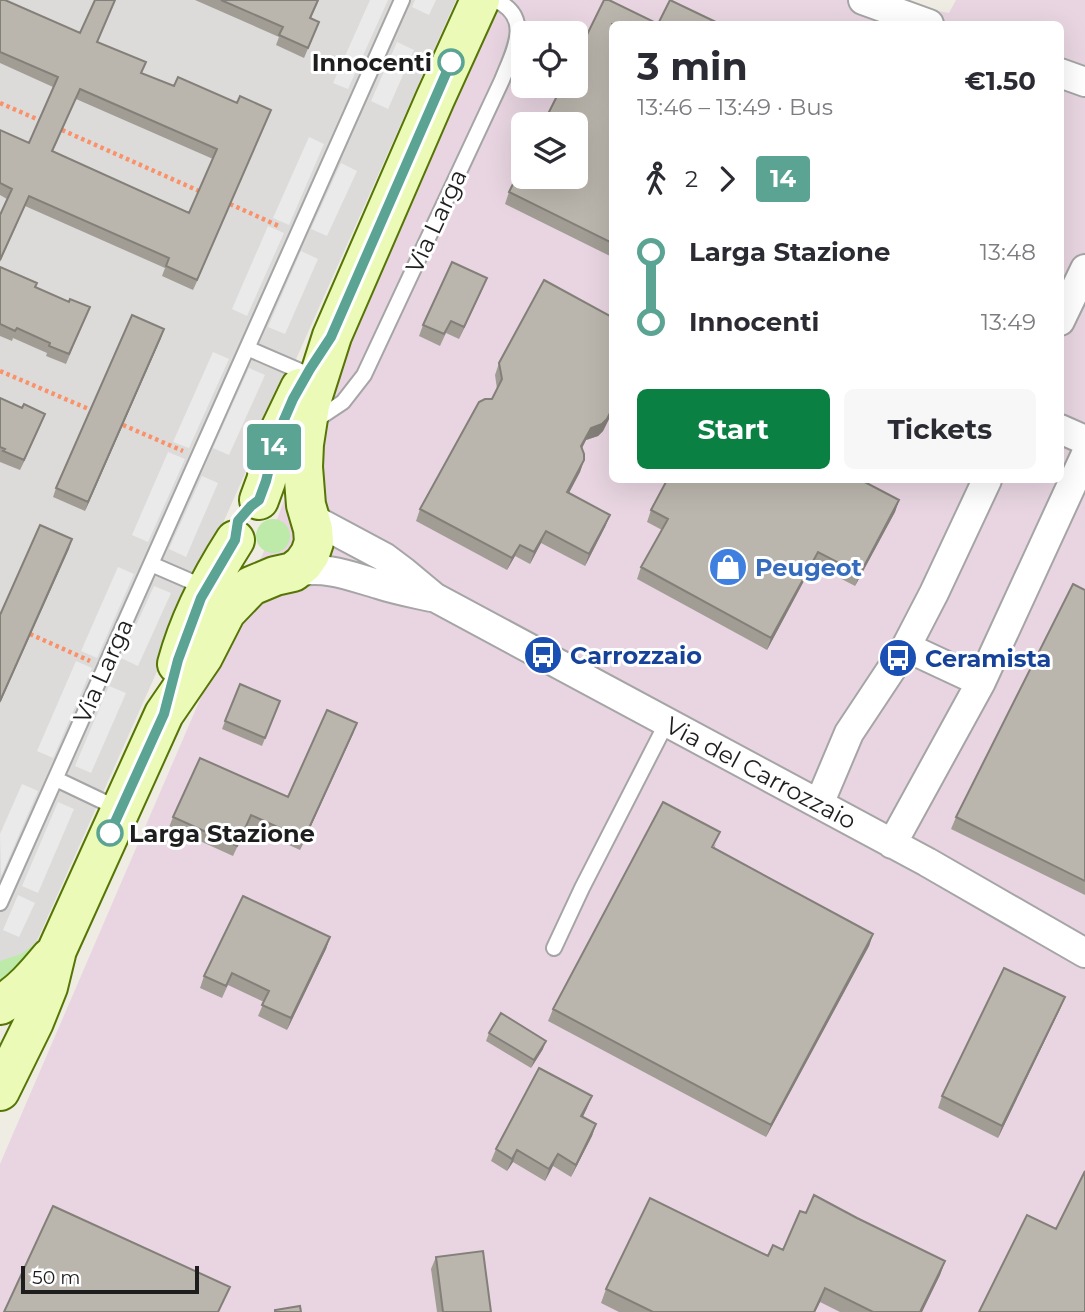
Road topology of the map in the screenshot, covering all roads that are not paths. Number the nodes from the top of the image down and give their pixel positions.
1 (402, 0) edge
2 (480, 0) edge
3 (495, 0) edge
4 (863, 0) edge
5 (921, 21) edge
6 (1064, 74) edge
7 (1085, 82) edge
8 (1085, 269) edge
9 (1064, 313) edge
10 (331, 337) junction
11 (247, 348) junction
12 (307, 374) junction
13 (306, 426) junction
14 (1064, 433) edge
15 (1084, 455) edge
16 (986, 483) edge
17 (259, 500) junction
18 (309, 517) junction
19 (235, 540) junction
20 (151, 564) junction
21 (284, 574) junction
22 (206, 588) junction
23 (434, 597) junction
24 (906, 647) junction
25 (981, 682) junction
26 (164, 714) junction
27 (667, 722) junction
28 (56, 779) junction
29 (819, 804) junction
30 (121, 810) junction
31 (892, 844) junction
32 (0, 903) edge
33 (554, 948) dead end
34 (57, 950) junction
35 (1085, 953) edge
36 (0, 1005) edge
37 (0, 1091) edge

1 - 11 lane, Via Larga
2 - 10 main road, Via Larga
3 - 13 lane, Via Larga
4 - 5 street
6 - 7 street
8 - 9 street
10 - 12 main road, Via Larga
10 - 13 main road, Via Larga
11 - 12 lane
11 - 20 lane, Via Larga
12 - 17 main road, Via Larga
13 - 18 main road, Via Larga
14 - 15 street
15 - 25 street
16 - 24 street
17 - 18 main road
17 - 19 main road, Via Larga
18 - 21 main road, Via Larga
18 - 23 street, Via del Carrozzaio
19 - 21 main road
19 - 22 main road, Via Larga
20 - 22 lane
20 - 28 lane, Via Larga
21 - 23 street, Via del Carrozzaio
21 - 26 main road, Via Larga
22 - 26 main road, Via Larga
23 - 27 street, Via del Carrozzaio
24 - 25 street
24 - 29 street
25 - 31 street
26 - 30 main road, Via Larga
27 - 29 street, Via del Carrozzaio
27 - 33 lane
28 - 30 lane
28 - 32 lane, Via Larga
29 - 31 street, Via del Carrozzaio
30 - 34 main road, Via Larga
31 - 35 street, Via del Carrozzaio
34 - 36 main road, Via Larga
34 - 37 main road, Via Larga

